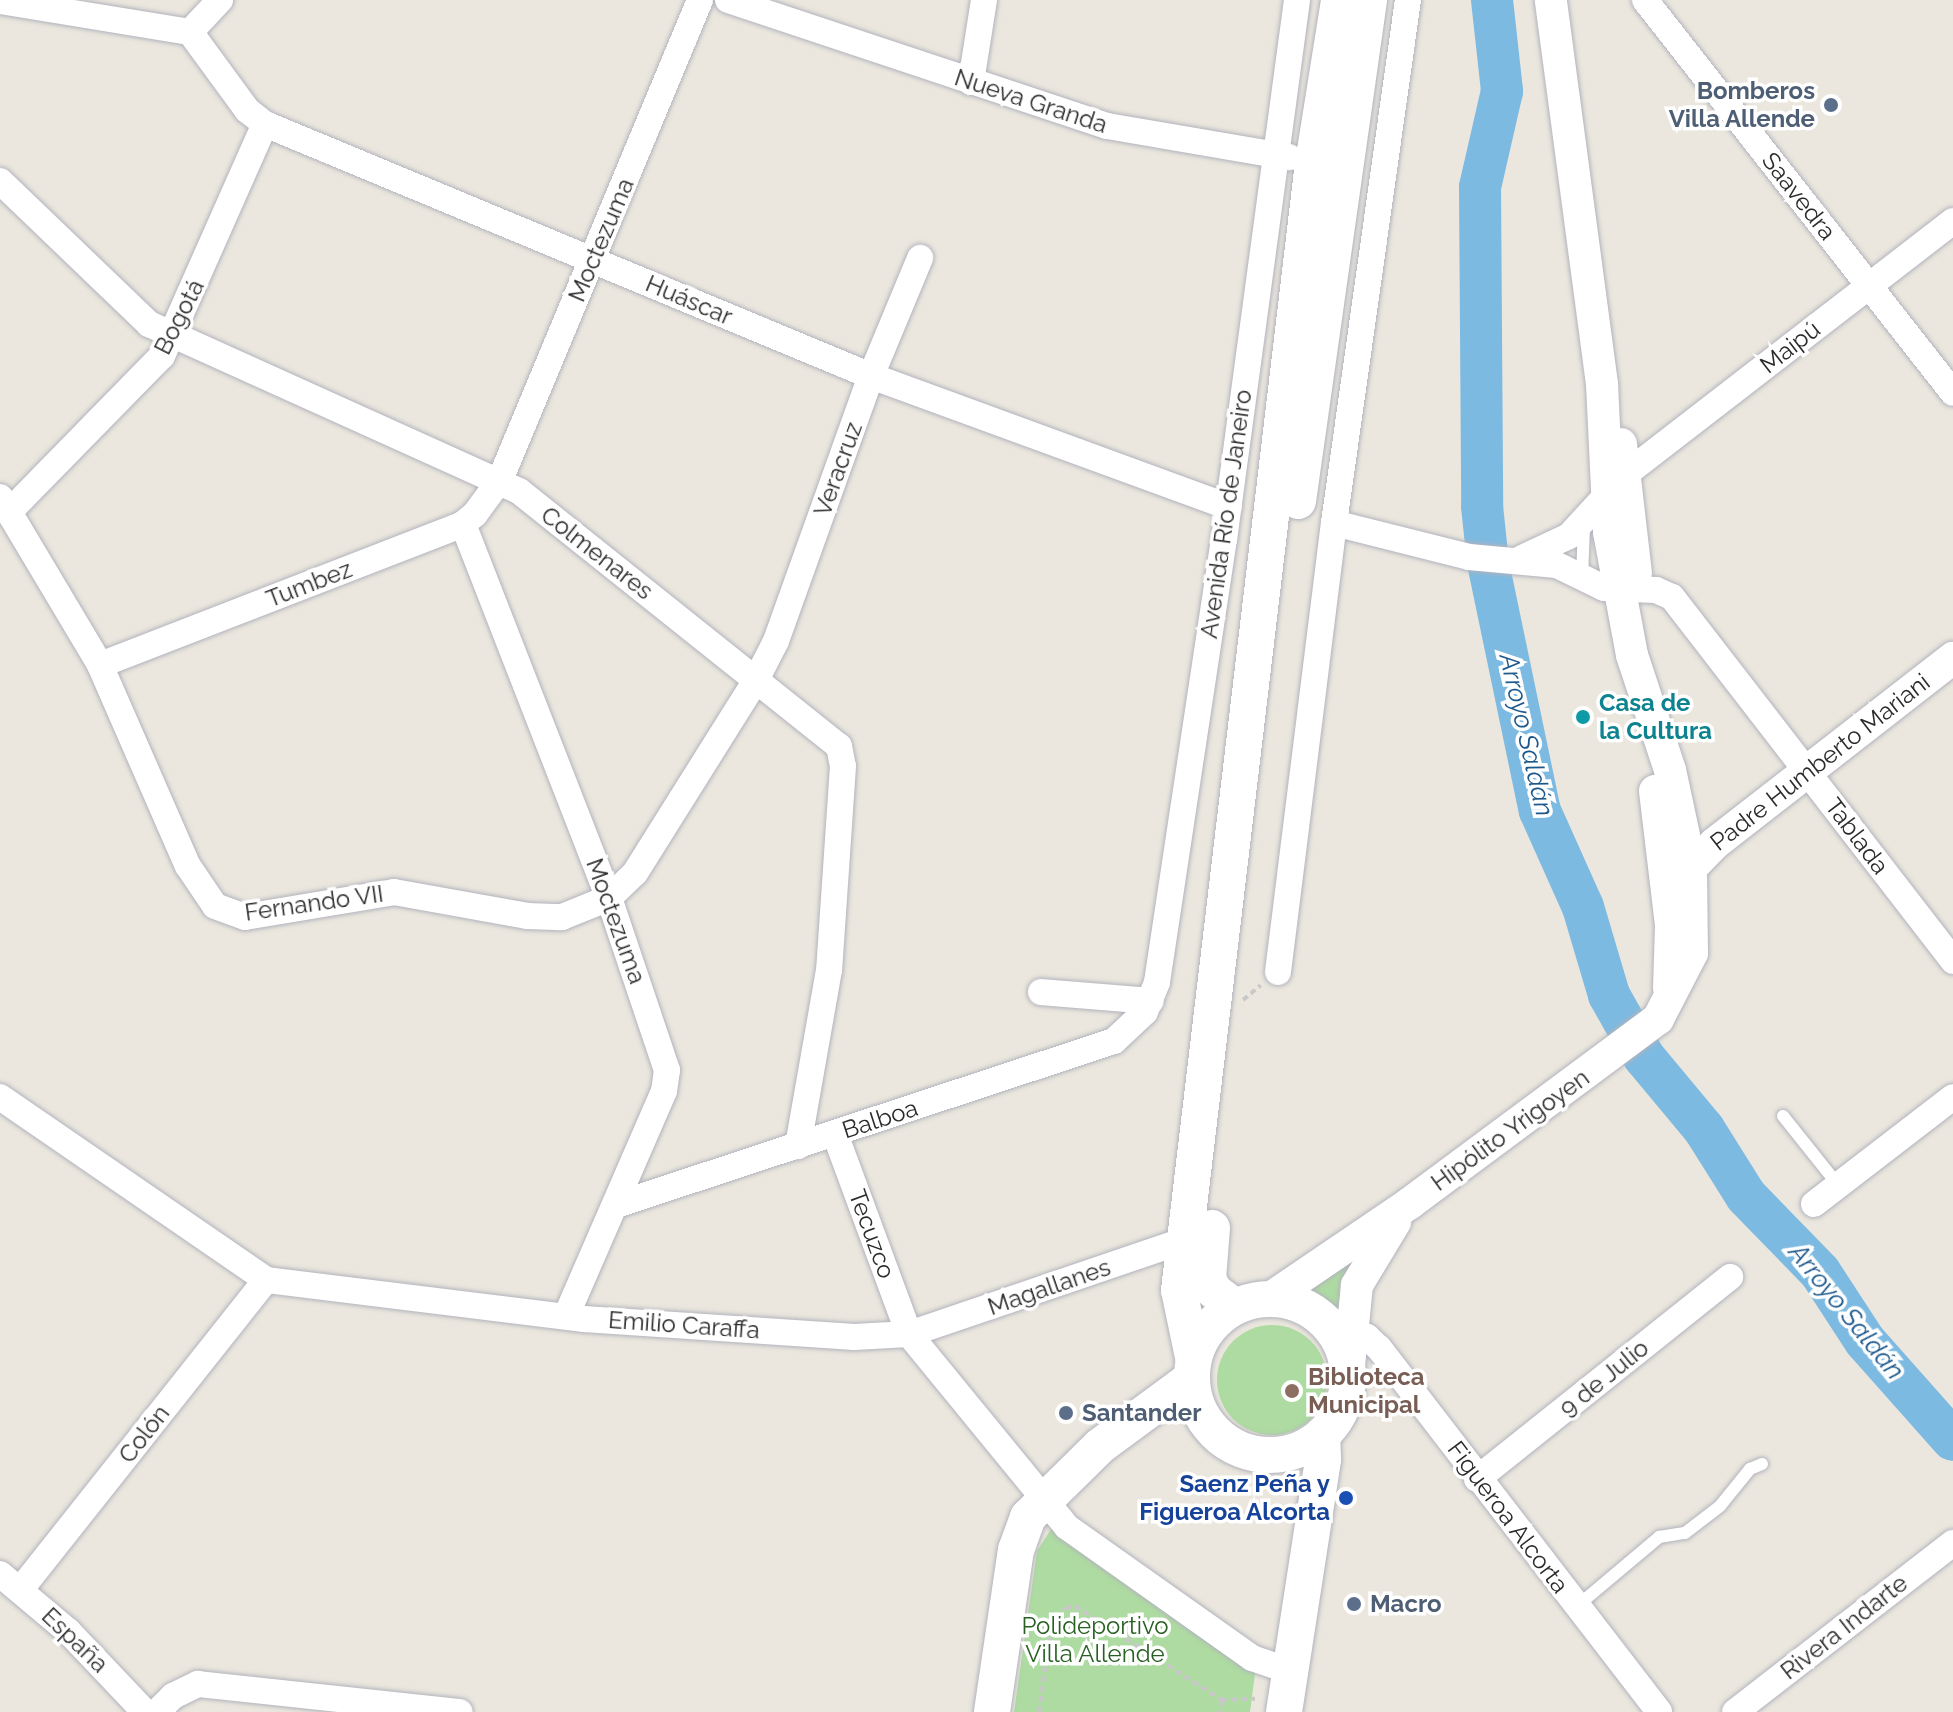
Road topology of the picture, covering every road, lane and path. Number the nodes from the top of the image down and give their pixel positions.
1 (220, 0) edge
2 (700, 0) edge
3 (728, 0) edge
4 (984, 0) edge
5 (1297, 0) edge
6 (1339, 0) edge
7 (1369, 0) edge
8 (1408, 0) edge
9 (1551, 0) edge
10 (0, 1) edge
11 (1655, 3) edge
12 (190, 32) junction
13 (971, 82) junction
14 (265, 124) junction
15 (1275, 153) junction
16 (1328, 166) junction
17 (0, 181) edge
18 (1953, 221) edge
19 (920, 258) dead end
20 (594, 259) junction
21 (1870, 286) junction
22 (173, 338) junction
23 (871, 376) junction
24 (1602, 384) junction
25 (1953, 393) edge
26 (1627, 473) junction
27 (500, 480) junction
28 (5, 504) edge
29 (1229, 507) junction
30 (1596, 510) junction
31 (1334, 523) junction
32 (463, 524) junction
33 (1631, 527) junction
34 (1522, 558) junction
35 (1582, 578) junction
36 (1629, 591) junction
37 (1953, 658) edge
38 (100, 665) junction
39 (756, 680) junction
40 (1659, 750) junction
41 (1807, 770) junction
42 (1691, 868) junction
43 (609, 898) junction
44 (1953, 961) edge
45 (1278, 972) dead end
46 (1041, 992) dead end
47 (1664, 1011) junction
48 (1144, 1012) junction
49 (0, 1097) edge
50 (1953, 1097) edge
51 (1783, 1116) dead end
52 (835, 1134) junction
53 (798, 1146) junction
54 (1838, 1185) junction
55 (1410, 1203) junction
56 (1814, 1204) dead end
57 (616, 1205) junction
58 (1188, 1239) junction
59 (1730, 1277) dead end
60 (266, 1280) junction
61 (1252, 1303) junction
62 (1316, 1315) junction
63 (566, 1316) junction
64 (1351, 1329) junction
65 (909, 1334) junction
66 (1349, 1366) junction
67 (1192, 1368) junction
68 (1322, 1435) junction
69 (1762, 1464) dead end
70 (1477, 1479) junction
71 (1044, 1498) junction
72 (1953, 1543) edge
73 (11, 1581) edge
74 (1576, 1607) junction
75 (1290, 1671) junction
76 (145, 1712) edge
77 (157, 1712) edge
78 (460, 1712) edge
79 (992, 1712) edge
80 (1039, 1712) edge
81 (1220, 1712) edge
82 (1284, 1712) edge
83 (1659, 1712) edge
84 (1735, 1712) edge

1 - 12 street
2 - 20 street, Moctezuma
3 - 13 street, Nueva Granda
4 - 13 street
5 - 15 street, Avenida Río de Janeiro
6 - 16 main road
7 - 16 main road
8 - 31 street
9 - 24 street
10 - 12 street
11 - 21 street, Saavedra
12 - 14 street, Huáscar
13 - 15 street, Nueva Granda
14 - 20 street, Huáscar
14 - 22 street, Bogotá
15 - 16 street, Nueva Granda
15 - 29 street, Avenida Río de Janeiro
16 - 58 main road
16 - 61 main road
17 - 22 street, Colmenares
18 - 21 street, Maipú
19 - 23 street, Veracruz
20 - 23 street, Huáscar
20 - 27 street, Moctezuma
21 - 25 street, Saavedra
21 - 26 street, Maipú
22 - 27 street, Colmenares
22 - 28 street, Bogotá
23 - 29 street, Huáscar
23 - 39 street, Veracruz
24 - 26 street
24 - 30 street
26 - 30 street, Maipú
26 - 33 street
27 - 32 street, Tumbez
27 - 39 street, Colmenares
28 - 38 street, Fernando VII
29 - 48 street, Avenida Río de Janeiro
30 - 33 street
30 - 34 street, Maipú
30 - 35 lane
30 - 36 street
31 - 34 street
31 - 45 street
32 - 38 street, Tumbez
32 - 43 street, Moctezuma
33 - 36 street
34 - 35 street
35 - 36 street
36 - 40 street
36 - 41 street, Tablada
37 - 41 street, Padre Humberto Mariani
38 - 43 street, Fernando VII
39 - 43 street, Fernando VII
39 - 53 street, Colmenares
40 - 42 street
40 - 47 street
41 - 42 street, Padre Humberto Mariani
41 - 44 street, Tablada
42 - 47 street
43 - 57 street, Moctezuma
46 - 48 street
47 - 55 street, Hipólito Yrigoyen
48 - 52 street, Balboa
49 - 60 street, Emilio Caraffa
50 - 54 street
51 - 54 lane
52 - 53 street, Balboa
52 - 65 street, Tecuzco
53 - 57 street, Balboa
54 - 56 street
55 - 61 street, Hipólito Yrigoyen
55 - 64 street, Hipólito Yrigoyen
57 - 63 street, Moctezuma
58 - 65 street, Magallanes
58 - 67 main road
59 - 70 street, 9 de Julio
60 - 63 street, Emilio Caraffa
60 - 73 street, Colón
61 - 62 main road
61 - 67 main road
62 - 64 street, Figueroa Alcorta
62 - 66 main road
63 - 65 street, Emilio Caraffa
64 - 66 street, Hipólito Yrigoyen
64 - 70 street, Figueroa Alcorta
65 - 71 street
66 - 68 main road
67 - 68 main road
67 - 71 main road
68 - 75 main road
69 - 74 lane
70 - 74 street, Figueroa Alcorta
71 - 75 street
71 - 79 main road
72 - 84 street, Rivera Indarte
73 - 76 street, España
74 - 83 street, Figueroa Alcorta
75 - 82 main road
77 - 78 street
80 - 81 path

